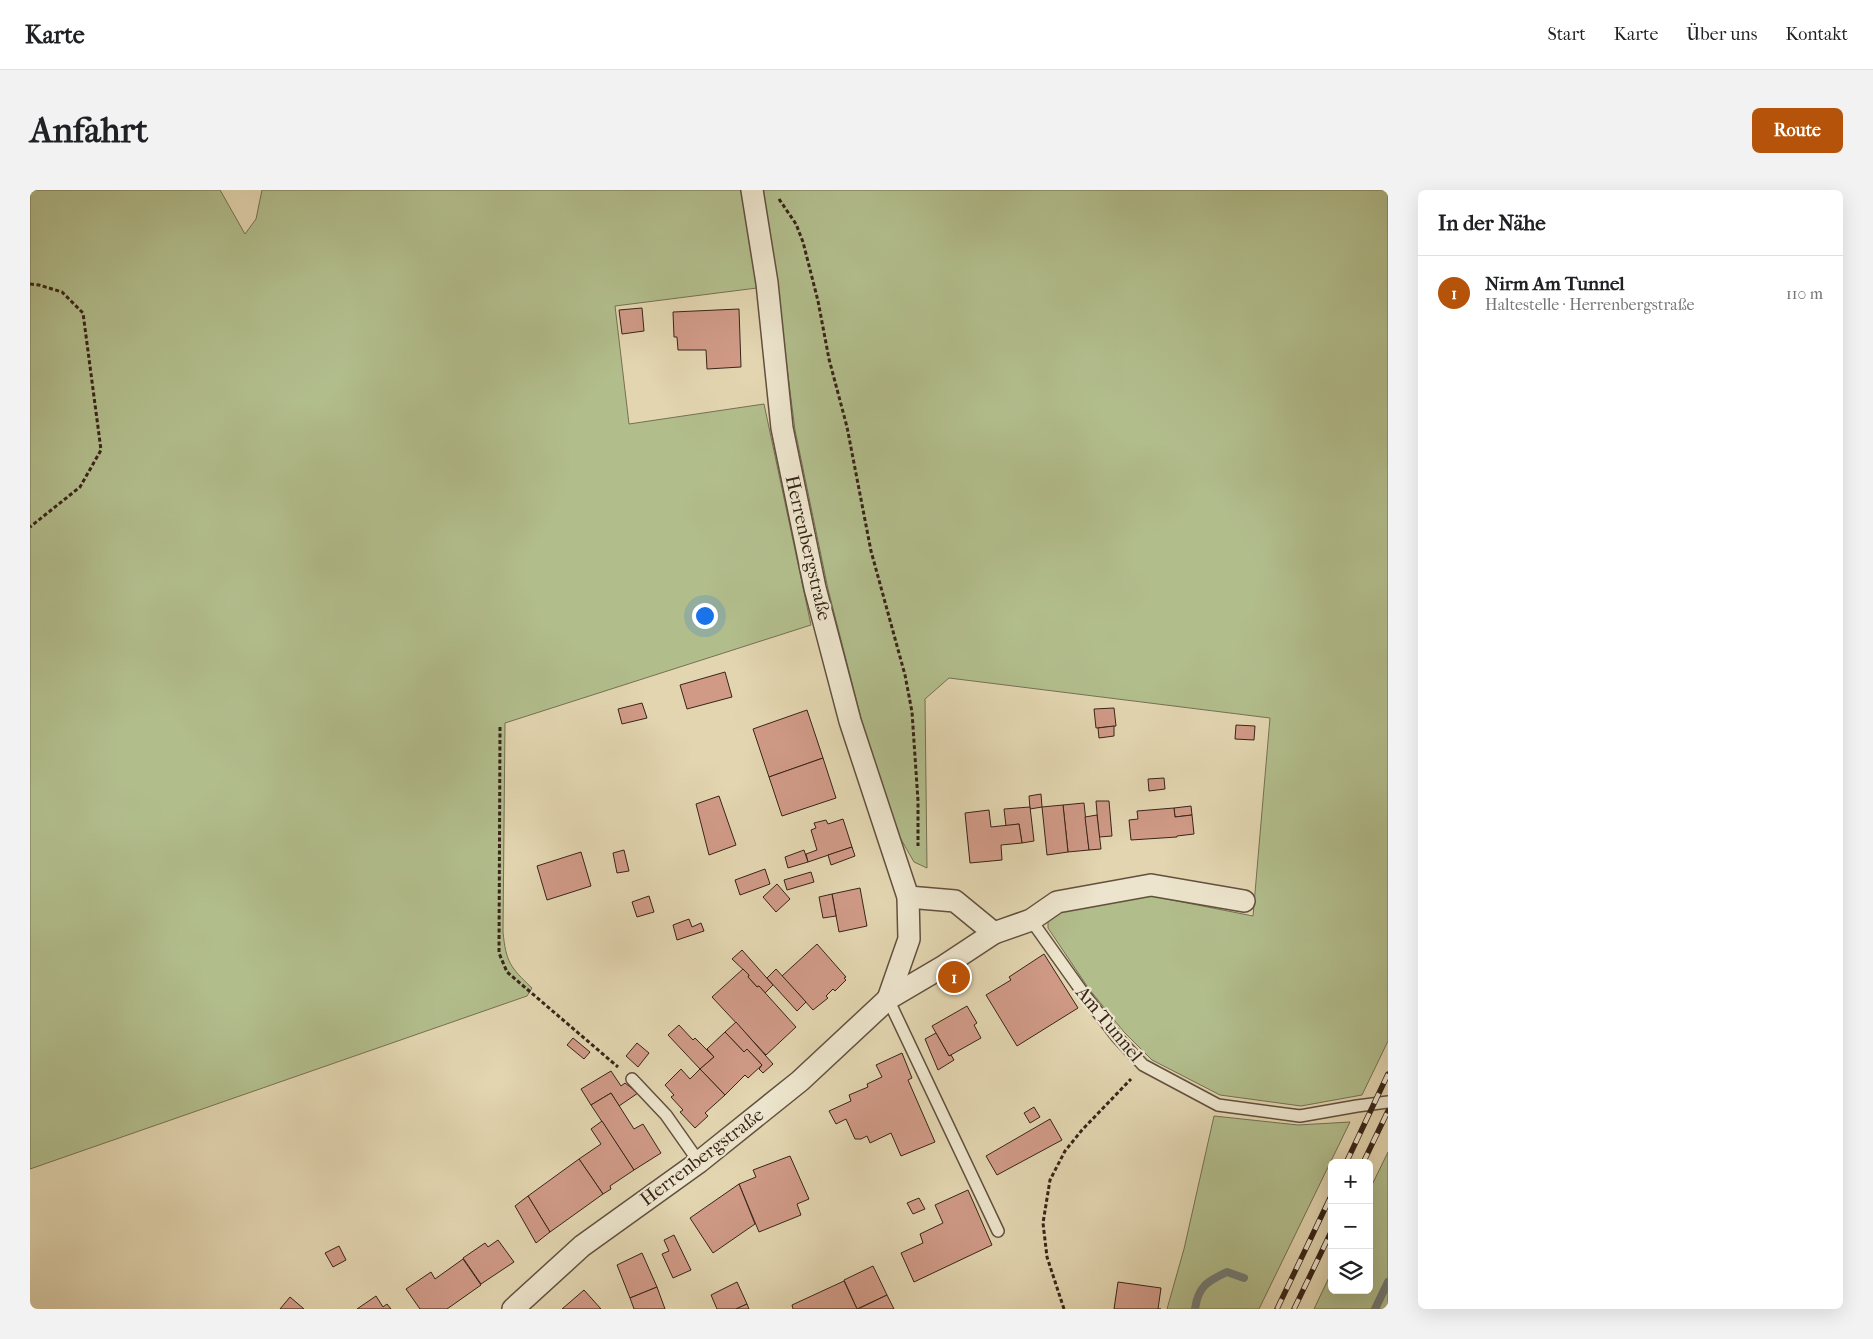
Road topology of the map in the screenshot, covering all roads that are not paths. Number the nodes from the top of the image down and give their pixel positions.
1 (752, 190) edge
2 (908, 897) junction
3 (1244, 901) dead end
4 (1031, 920) junction
5 (994, 933) junction
6 (888, 999) junction
7 (632, 1079) road end
8 (1388, 1102) edge
9 (699, 1162) junction
10 (998, 1231) dead end
11 (512, 1309) edge

1 - 2 street, Herrenbergstraße
2 - 5 street
2 - 6 street, Herrenbergstraße
3 - 4 street
4 - 5 street
4 - 8 lane, Am Tunnel
5 - 6 street, Herrenbergstraße
6 - 9 street, Herrenbergstraße
6 - 10 lane
7 - 9 lane
9 - 11 street, Herrenbergstraße

